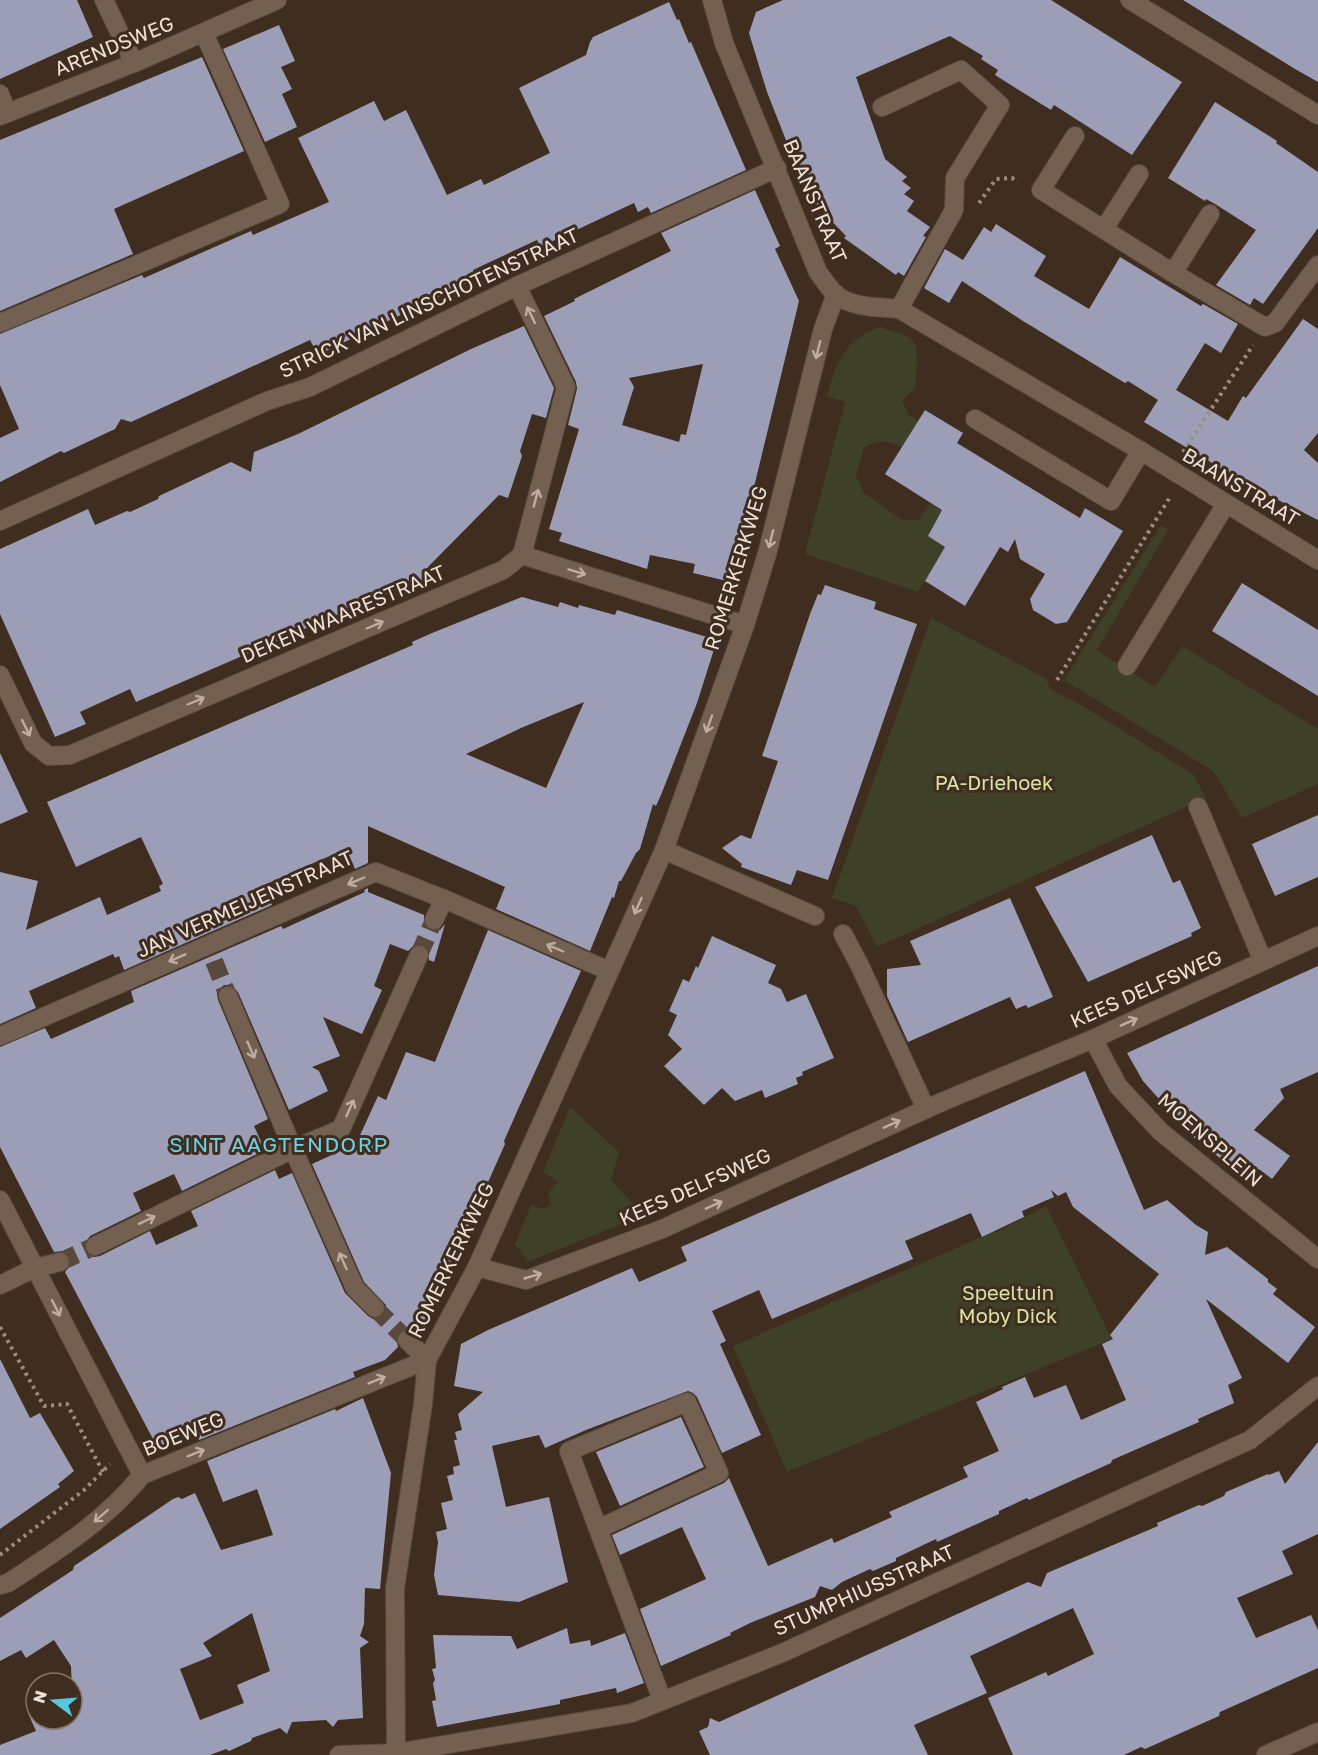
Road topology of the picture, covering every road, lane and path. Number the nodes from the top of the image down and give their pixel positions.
1 (104, 0) edge
2 (278, 0) edge
3 (712, 0) edge
4 (1130, 0) edge
5 (204, 33) junction
6 (134, 63) junction
7 (0, 94) edge
8 (882, 108) dead end
9 (4, 114) edge
10 (1318, 115) edge
11 (1075, 136) dead end
12 (777, 168) junction
13 (1139, 174) dead end
14 (1041, 190) junction
15 (954, 210) junction
16 (1210, 214) dead end
17 (1104, 229) junction
18 (1318, 265) edge
19 (1173, 273) junction
20 (517, 286) junction
21 (836, 294) junction
22 (899, 309) junction
23 (0, 323) edge
24 (1265, 327) junction
25 (975, 419) dead end
26 (1141, 451) junction
27 (1171, 470) junction
28 (1226, 504) junction
29 (0, 521) edge
30 (522, 555) junction
31 (1318, 560) edge
32 (745, 625) junction
33 (1127, 666) dead end
34 (0, 675) edge
35 (1057, 680) dead end
36 (1198, 807) dead end
37 (664, 850) junction
38 (444, 899) junction
39 (815, 915) dead end
40 (434, 920) tunnel mouth
41 (843, 934) dead end
42 (1318, 936) edge
43 (419, 955) tunnel mouth
44 (1263, 961) junction
45 (609, 971) junction
46 (228, 996) tunnel mouth
47 (0, 1036) edge
48 (1093, 1038) junction
49 (926, 1109) junction
50 (293, 1149) junction
51 (0, 1200) edge
52 (95, 1246) tunnel mouth
53 (1318, 1259) edge
54 (60, 1262) tunnel mouth
55 (477, 1267) junction
56 (35, 1268) junction
57 (0, 1285) edge
58 (375, 1308) tunnel mouth
59 (0, 1327) edge
60 (407, 1340) tunnel mouth
61 (427, 1360) junction
62 (1318, 1386) edge
63 (127, 1446) junction
64 (103, 1472) junction
65 (142, 1475) junction
66 (598, 1529) junction
67 (0, 1555) edge
68 (0, 1585) edge
69 (662, 1701) junction
70 (1318, 1732) edge
71 (396, 1754) edge
72 (339, 1755) edge
73 (1266, 1755) edge

1 - 6 street
2 - 5 street, ARENDSWEG
3 - 12 street, BAANSTRAAT
4 - 10 street
5 - 6 street, ARENDSWEG
5 - 23 street
6 - 9 street, ARENDSWEG
7 - 9 street
8 - 15 street
11 - 14 street
12 - 20 street, STRICK VAN LINSCHOTENSTRAAT
12 - 21 street, BAANSTRAAT
13 - 17 street
14 - 15 path
14 - 17 street
15 - 22 street
16 - 19 street
17 - 19 street
18 - 24 street
19 - 24 street
20 - 29 street, STRICK VAN LINSCHOTENSTRAAT
30 -> 20 street
21 - 22 street, BAANSTRAAT
21 -> 32 street, ROMERKERKWEG
22 - 26 street, BAANSTRAAT
24 - 27 path
25 - 26 street
26 - 27 street, BAANSTRAAT
27 - 28 street, BAANSTRAAT
27 - 35 path
28 - 31 street, BAANSTRAAT
28 - 33 street
30 -> 32 street
34 -> 30 street, DEKEN WAARESTRAAT
32 -> 37 street, ROMERKERKWEG
36 - 44 street
37 - 39 street
37 -> 45 street, ROMERKERKWEG
38 - 40 street
45 -> 38 street, JAN VERMEIJENSTRAAT
38 -> 47 street, JAN VERMEIJENSTRAAT
41 - 49 street
42 - 44 street, KEES DELFSWEG
50 -> 43 street
48 -> 44 street, KEES DELFSWEG
45 - 55 street, ROMERKERKWEG
46 -> 50 street
48 - 49 street, KEES DELFSWEG
48 - 53 street, MOENSPLEIN
55 -> 49 street, KEES DELFSWEG
52 -> 50 street
58 -> 50 street
51 - 56 street, BOEWEG
54 - 56 street
55 - 61 street, ROMERKERKWEG
56 - 57 street
56 -> 63 street, BOEWEG
59 - 64 path
60 - 61 street
65 -> 61 street, BOEWEG
61 - 71 street, ROMERKERKWEG
62 - 69 street, STUMPHIUSSTRAAT
63 - 64 path
63 - 65 street, BOEWEG
64 - 67 path
65 -> 68 street
66 - 66 street
66 - 69 street
69 - 71 street, STUMPHIUSSTRAAT
70 - 73 street
71 - 72 street, STUMPHIUSSTRAAT

